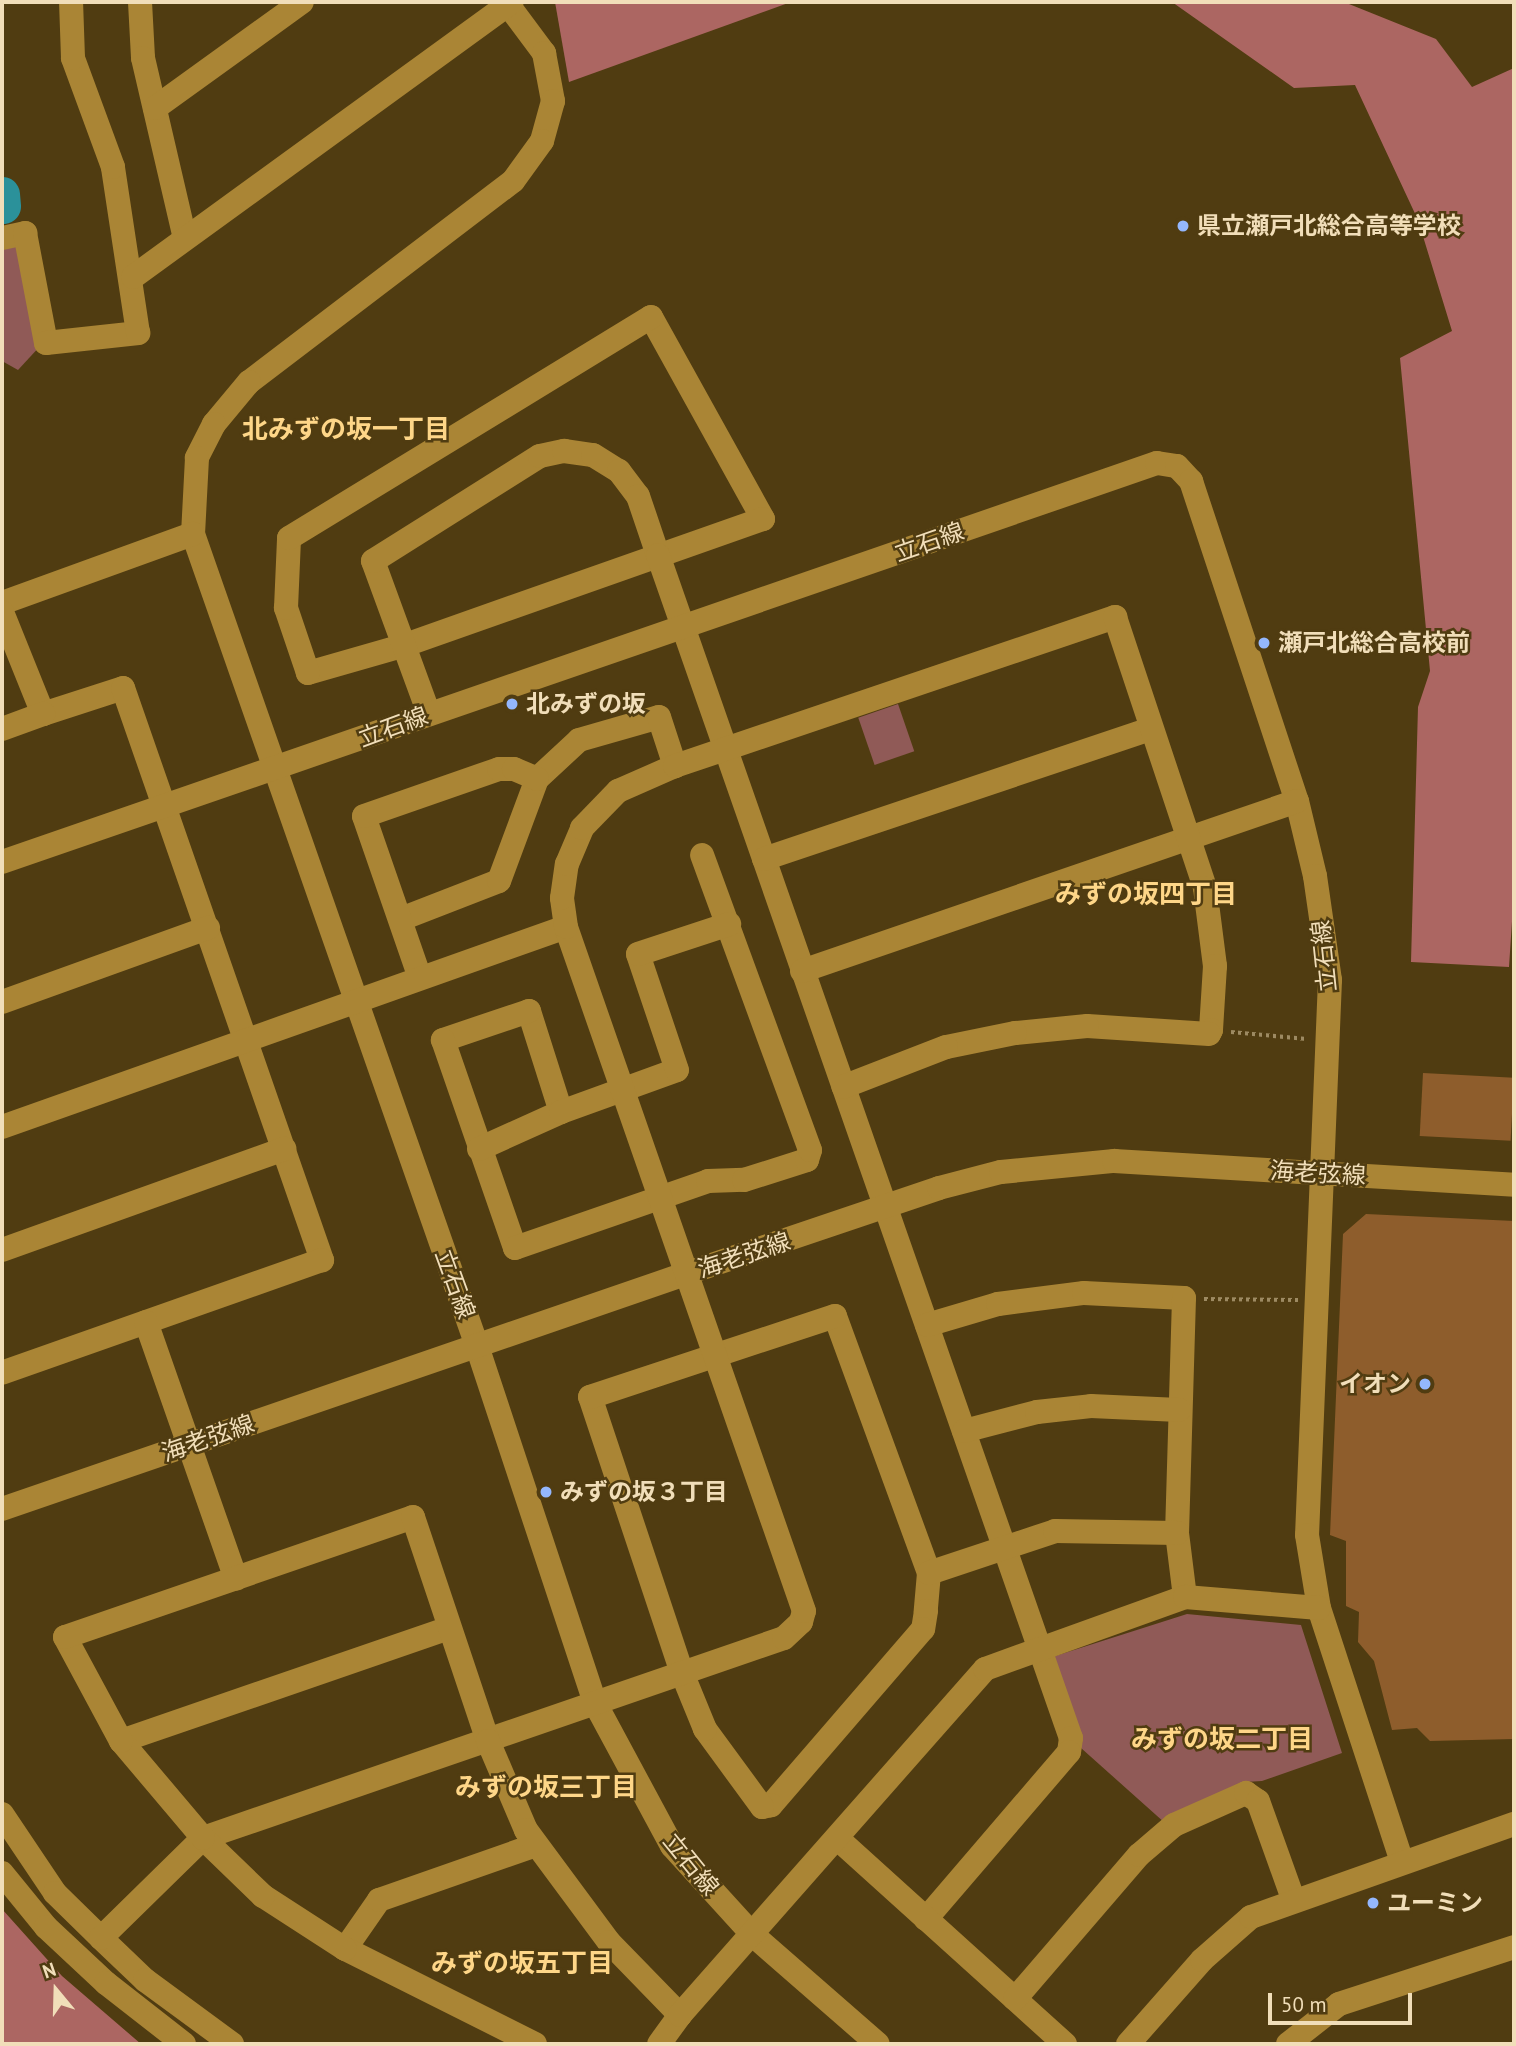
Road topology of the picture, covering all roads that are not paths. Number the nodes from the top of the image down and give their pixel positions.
1 (71, 2) edge
2 (140, 2) edge
3 (302, 2) edge
4 (509, 3) edge
5 (155, 108) junction
6 (185, 238) junction
7 (2, 239) edge
8 (133, 277) junction
9 (193, 534) junction
10 (659, 555) junction
11 (2, 603) edge
12 (2, 612) edge
13 (684, 627) junction
14 (402, 646) junction
15 (43, 714) junction
16 (429, 714) junction
17 (2, 729) edge
18 (1150, 729) junction
19 (727, 752) junction
20 (675, 766) junction
21 (274, 770) junction
22 (537, 779) junction
23 (1297, 801) junction
24 (163, 807) junction
25 (1191, 839) junction
26 (702, 855) dead end
27 (764, 859) junction
28 (2, 862) edge
29 (401, 919) junction
30 (729, 924) junction
31 (566, 927) junction
32 (208, 928) junction
33 (802, 971) junction
34 (420, 978) junction
35 (354, 999) junction
36 (2, 1002) edge
37 (247, 1039) junction
38 (843, 1087) junction
39 (622, 1090) junction
40 (561, 1112) junction
41 (2, 1126) edge
42 (284, 1149) junction
43 (479, 1149) junction
44 (1319, 1173) junction
45 (1514, 1185) edge
46 (660, 1200) junction
47 (886, 1209) junction
48 (2, 1250) edge
49 (688, 1273) junction
50 (146, 1322) junction
51 (927, 1325) junction
52 (477, 1346) junction
53 (715, 1356) junction
54 (2, 1373) edge
55 (1179, 1410) junction
56 (964, 1431) junction
57 (189, 1445) junction
58 (2, 1509) edge
59 (1177, 1533) junction
60 (1002, 1548) junction
61 (929, 1573) junction
62 (236, 1579) junction
63 (1185, 1597) junction
64 (1319, 1608) junction
65 (449, 1628) junction
66 (1039, 1650) junction
67 (682, 1673) junction
68 (595, 1703) junction
69 (121, 1741) junction
70 (488, 1741) junction
71 (2, 1814) edge
72 (1514, 1824) edge
73 (203, 1838) junction
74 (838, 1839) junction
75 (536, 1845) junction
76 (1402, 1862) junction
77 (2, 1873) edge
78 (1293, 1899) junction
79 (926, 1919) junction
80 (754, 1936) junction
81 (101, 1938) junction
82 (1514, 1947) edge
83 (345, 1949) junction
84 (1015, 1998) junction
85 (680, 2015) junction
86 (184, 2044) edge
87 (232, 2044) edge
88 (535, 2044) edge
89 (659, 2044) edge
90 (878, 2044) edge
91 (1065, 2044) edge
92 (1128, 2044) edge
93 (1288, 2044) edge

1 - 8 street
2 - 5 street
3 - 5 street
4 - 6 street
4 - 9 street
5 - 6 street
6 - 8 street
7 - 8 street
9 - 11 street
9 - 21 street
10 - 13 street
10 - 14 street
10 - 14 street
10 - 14 street
12 - 15 street
13 - 16 street, 立石線
13 - 19 street
13 - 23 street, 立石線
14 - 16 street
15 - 17 street
15 - 24 street
16 - 21 street, 立石線
18 - 19 street
18 - 25 street
18 - 27 street
19 - 20 street
19 - 27 street
20 - 22 street
20 - 31 street
21 - 24 street
21 - 35 street, 立石線
22 - 29 street
22 - 29 street
23 - 25 street
23 - 44 street, 立石線
24 - 28 street
24 - 32 street
25 - 33 street
25 - 38 street
26 - 30 street
27 - 33 street
29 - 34 street
30 - 39 street
30 - 46 street
31 - 34 street
31 - 39 street
32 - 36 street
32 - 37 street
33 - 38 street
34 - 35 street
35 - 37 street
35 - 52 street, 立石線
37 - 41 street
37 - 42 street
38 - 47 street
39 - 40 street
39 - 46 street
40 - 43 street
40 - 43 street
42 - 48 street
42 - 50 street
43 - 46 street
44 - 45 street, 海老弦線
44 - 47 street, 海老弦線
44 - 64 street, 立石線
46 - 49 street
47 - 49 street, 海老弦線
47 - 51 street
49 - 52 street, 海老弦線
49 - 53 street
50 - 54 street
50 - 57 street
51 - 55 street
51 - 56 street
52 - 57 street, 海老弦線
52 - 68 street, 立石線
53 - 61 street
53 - 67 street
53 - 67 street
55 - 56 street
55 - 59 street
56 - 60 street
57 - 58 street, 海老弦線
57 - 62 street
59 - 60 street
59 - 63 street
60 - 61 street
60 - 66 street
61 - 67 street
62 - 65 street
62 - 69 street
63 - 64 street
63 - 66 street
64 - 76 street, 立石線
65 - 69 street
65 - 70 street
66 - 74 street
66 - 79 street
67 - 68 street
68 - 70 street
68 - 80 street, 立石線
69 - 73 street
70 - 73 street
70 - 75 street
71 - 81 street
72 - 76 street
73 - 81 street
73 - 83 street
74 - 79 street
74 - 80 street
75 - 83 street
75 - 85 street
76 - 78 street
77 - 86 street
78 - 84 street
78 - 92 street
79 - 84 street
80 - 85 street
80 - 90 street, 立石線
81 - 87 street
82 - 93 street
83 - 88 street
84 - 91 street
85 - 89 street

